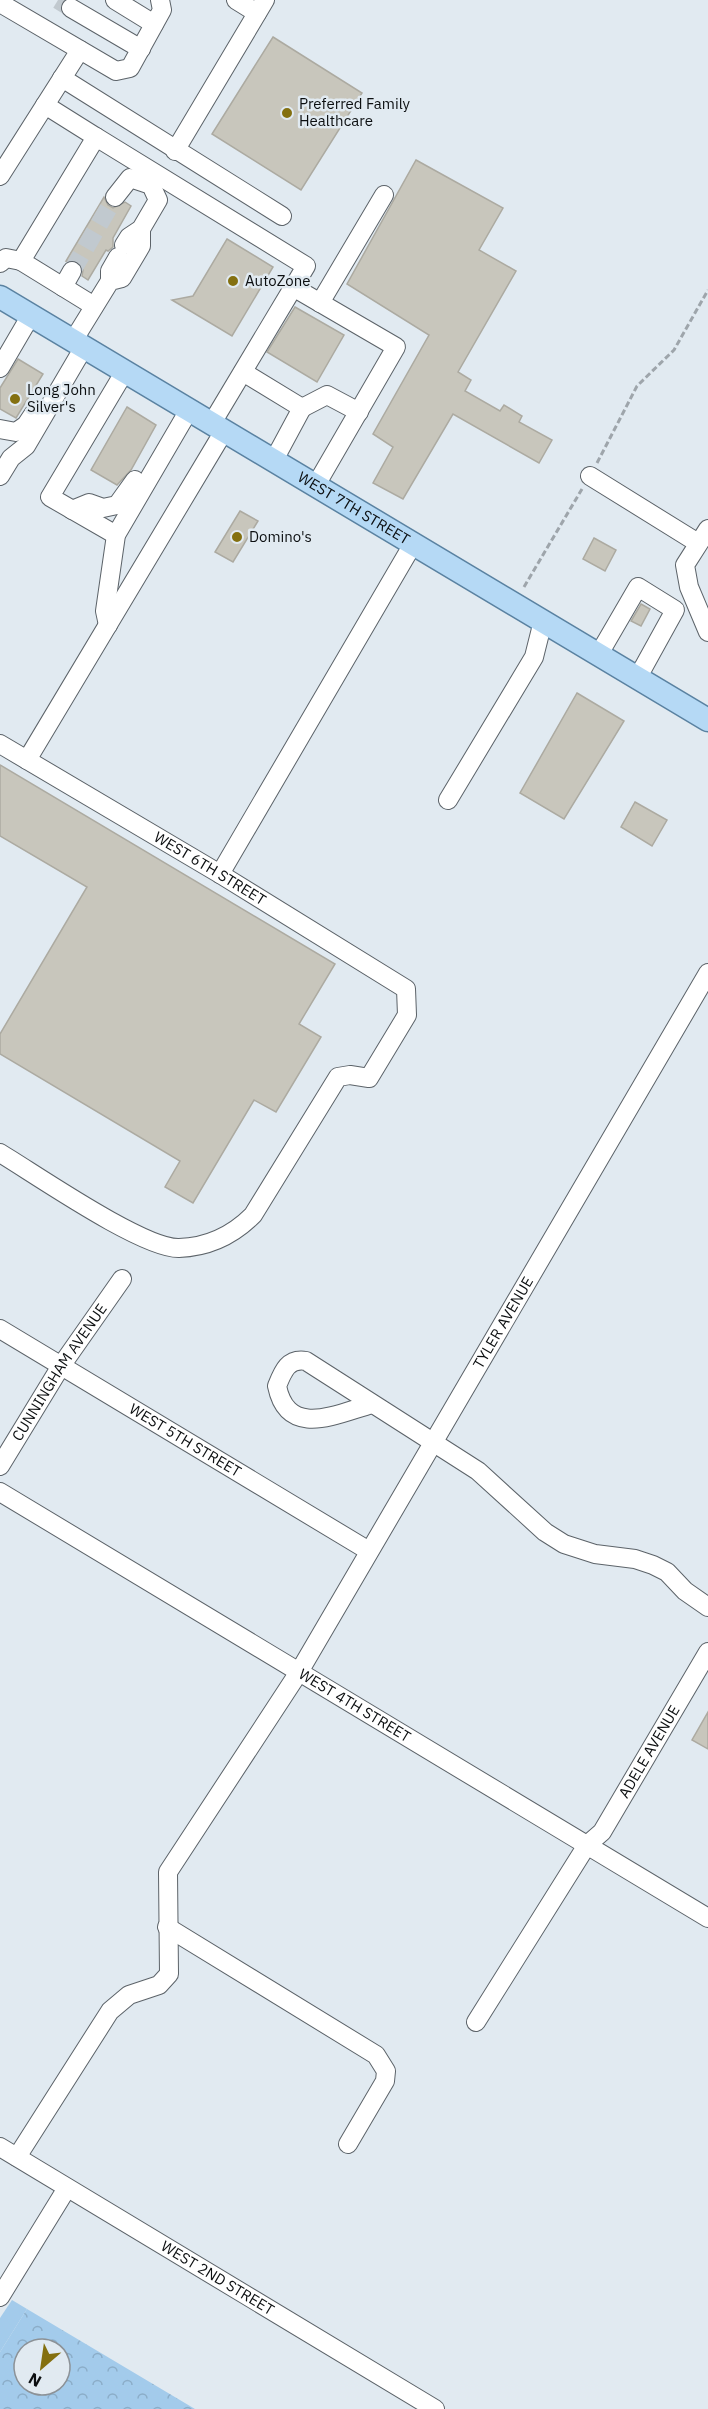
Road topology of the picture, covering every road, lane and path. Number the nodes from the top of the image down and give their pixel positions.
1 (115, 0) edge
2 (160, 0) edge
3 (236, 0) edge
4 (0, 3) edge
5 (261, 6) edge
6 (71, 8) tunnel mouth
7 (154, 24) junction
8 (141, 49) junction
9 (80, 50) junction
10 (62, 78) junction
11 (45, 105) junction
12 (96, 137) junction
13 (175, 151) junction
14 (0, 176) edge
15 (384, 195) dead end
16 (116, 197) tunnel mouth
17 (282, 216) dead end
18 (141, 229) junction
19 (21, 261) junction
20 (0, 263) edge
21 (72, 271) tunnel mouth
22 (110, 281) junction
23 (63, 287) junction
24 (293, 287) junction
25 (708, 290) edge
26 (0, 297) edge
27 (320, 303) junction
28 (94, 306) junction
29 (31, 315) junction
30 (79, 344) junction
31 (0, 368) edge
32 (124, 371) junction
33 (243, 372) junction
34 (57, 391) junction
35 (302, 408) junction
36 (189, 410) junction
37 (358, 411) junction
38 (0, 414) edge
39 (218, 427) junction
40 (21, 428) junction
41 (0, 429) edge
42 (174, 436) junction
43 (5, 455) edge
44 (274, 460) junction
45 (0, 476) edge
46 (590, 476) junction
47 (316, 485) junction
48 (72, 510) junction
49 (116, 535) junction
50 (703, 536) edge
51 (413, 544) junction
52 (694, 600) junction
53 (514, 604) junction
54 (675, 610) junction
55 (543, 621) junction
56 (706, 622) edge
57 (108, 625) junction
58 (599, 654) junction
59 (638, 677) junction
60 (708, 720) edge
61 (0, 744) edge
62 (27, 760) junction
63 (447, 800) dead end
64 (220, 874) junction
65 (708, 973) edge
66 (0, 1152) edge
67 (122, 1279) dead end
68 (0, 1329) edge
69 (61, 1366) junction
70 (372, 1404) junction
71 (434, 1443) junction
72 (0, 1466) edge
73 (0, 1492) edge
74 (369, 1551) junction
75 (708, 1608) edge
76 (708, 1652) edge
77 (299, 1672) junction
78 (587, 1845) junction
79 (708, 1918) edge
80 (167, 1928) junction
81 (476, 2022) dead end
82 (348, 2144) dead end
83 (0, 2147) edge
84 (17, 2157) junction
85 (67, 2188) junction
86 (0, 2297) edge
87 (435, 2409) edge

1 - 7 street
2 - 7 street
3 - 5 street
4 - 9 street
5 - 13 street
6 - 8 street
7 - 8 street
8 - 9 street
9 - 10 street
10 - 11 street
10 - 13 street
11 - 12 street
11 - 14 street
12 - 19 street
12 - 24 street
13 - 17 street
15 - 27 street
16 - 18 street
18 - 22 street
18 - 22 street
19 - 20 street
19 - 23 street
21 - 23 street
22 - 28 street
23 - 28 street
24 - 27 street
24 - 33 street
25 - 46 path
26 - 29 main road, WEST 7TH STREET
27 - 37 street
28 - 30 street
29 - 30 main road, WEST 7TH STREET
29 - 31 street
30 - 32 main road, WEST 7TH STREET
30 - 34 street
32 - 36 main road, WEST 7TH STREET
32 - 48 street
33 - 35 street
33 - 39 street
34 - 40 street
34 - 43 street
35 - 37 street
35 - 44 street
36 - 39 main road, WEST 7TH STREET
36 - 42 street
37 - 47 street
38 - 40 street
39 - 44 main road, WEST 7TH STREET
39 - 57 street
40 - 41 street
42 - 48 street
42 - 49 street
43 - 45 street
44 - 47 main road, WEST 7TH STREET
46 - 50 street
46 - 53 path
47 - 51 main road, WEST 7TH STREET
48 - 49 street
49 - 57 street
50 - 52 street
51 - 53 main road, WEST 7TH STREET
51 - 64 street
52 - 54 street
52 - 56 street
53 - 55 main road, WEST 7TH STREET
54 - 58 street
54 - 59 street
55 - 58 main road, WEST 7TH STREET
55 - 63 street
57 - 62 street
58 - 59 main road, WEST 7TH STREET
59 - 60 main road, WEST 7TH STREET
61 - 62 street, WEST 6TH STREET
62 - 64 street, WEST 6TH STREET
64 - 66 street, WEST 6TH STREET
65 - 71 street, TYLER AVENUE
67 - 69 street, CUNNINGHAM AVENUE
68 - 69 street, WEST 5TH STREET
69 - 72 street, CUNNINGHAM AVENUE
69 - 74 street, WEST 5TH STREET
70 - 70 street
70 - 71 street
71 - 74 street, TYLER AVENUE
71 - 75 street
73 - 77 street, WEST 4TH STREET
74 - 77 street, TYLER AVENUE
76 - 78 street, ADELE AVENUE
77 - 78 street, WEST 4TH STREET
77 - 80 street, TYLER AVENUE
78 - 79 street, WEST 4TH STREET
78 - 81 street, ADELE AVENUE
80 - 82 street
80 - 84 street, TYLER AVENUE
83 - 84 street, WEST 2ND STREET
84 - 85 street, WEST 2ND STREET
85 - 86 street
85 - 87 street, WEST 2ND STREET

